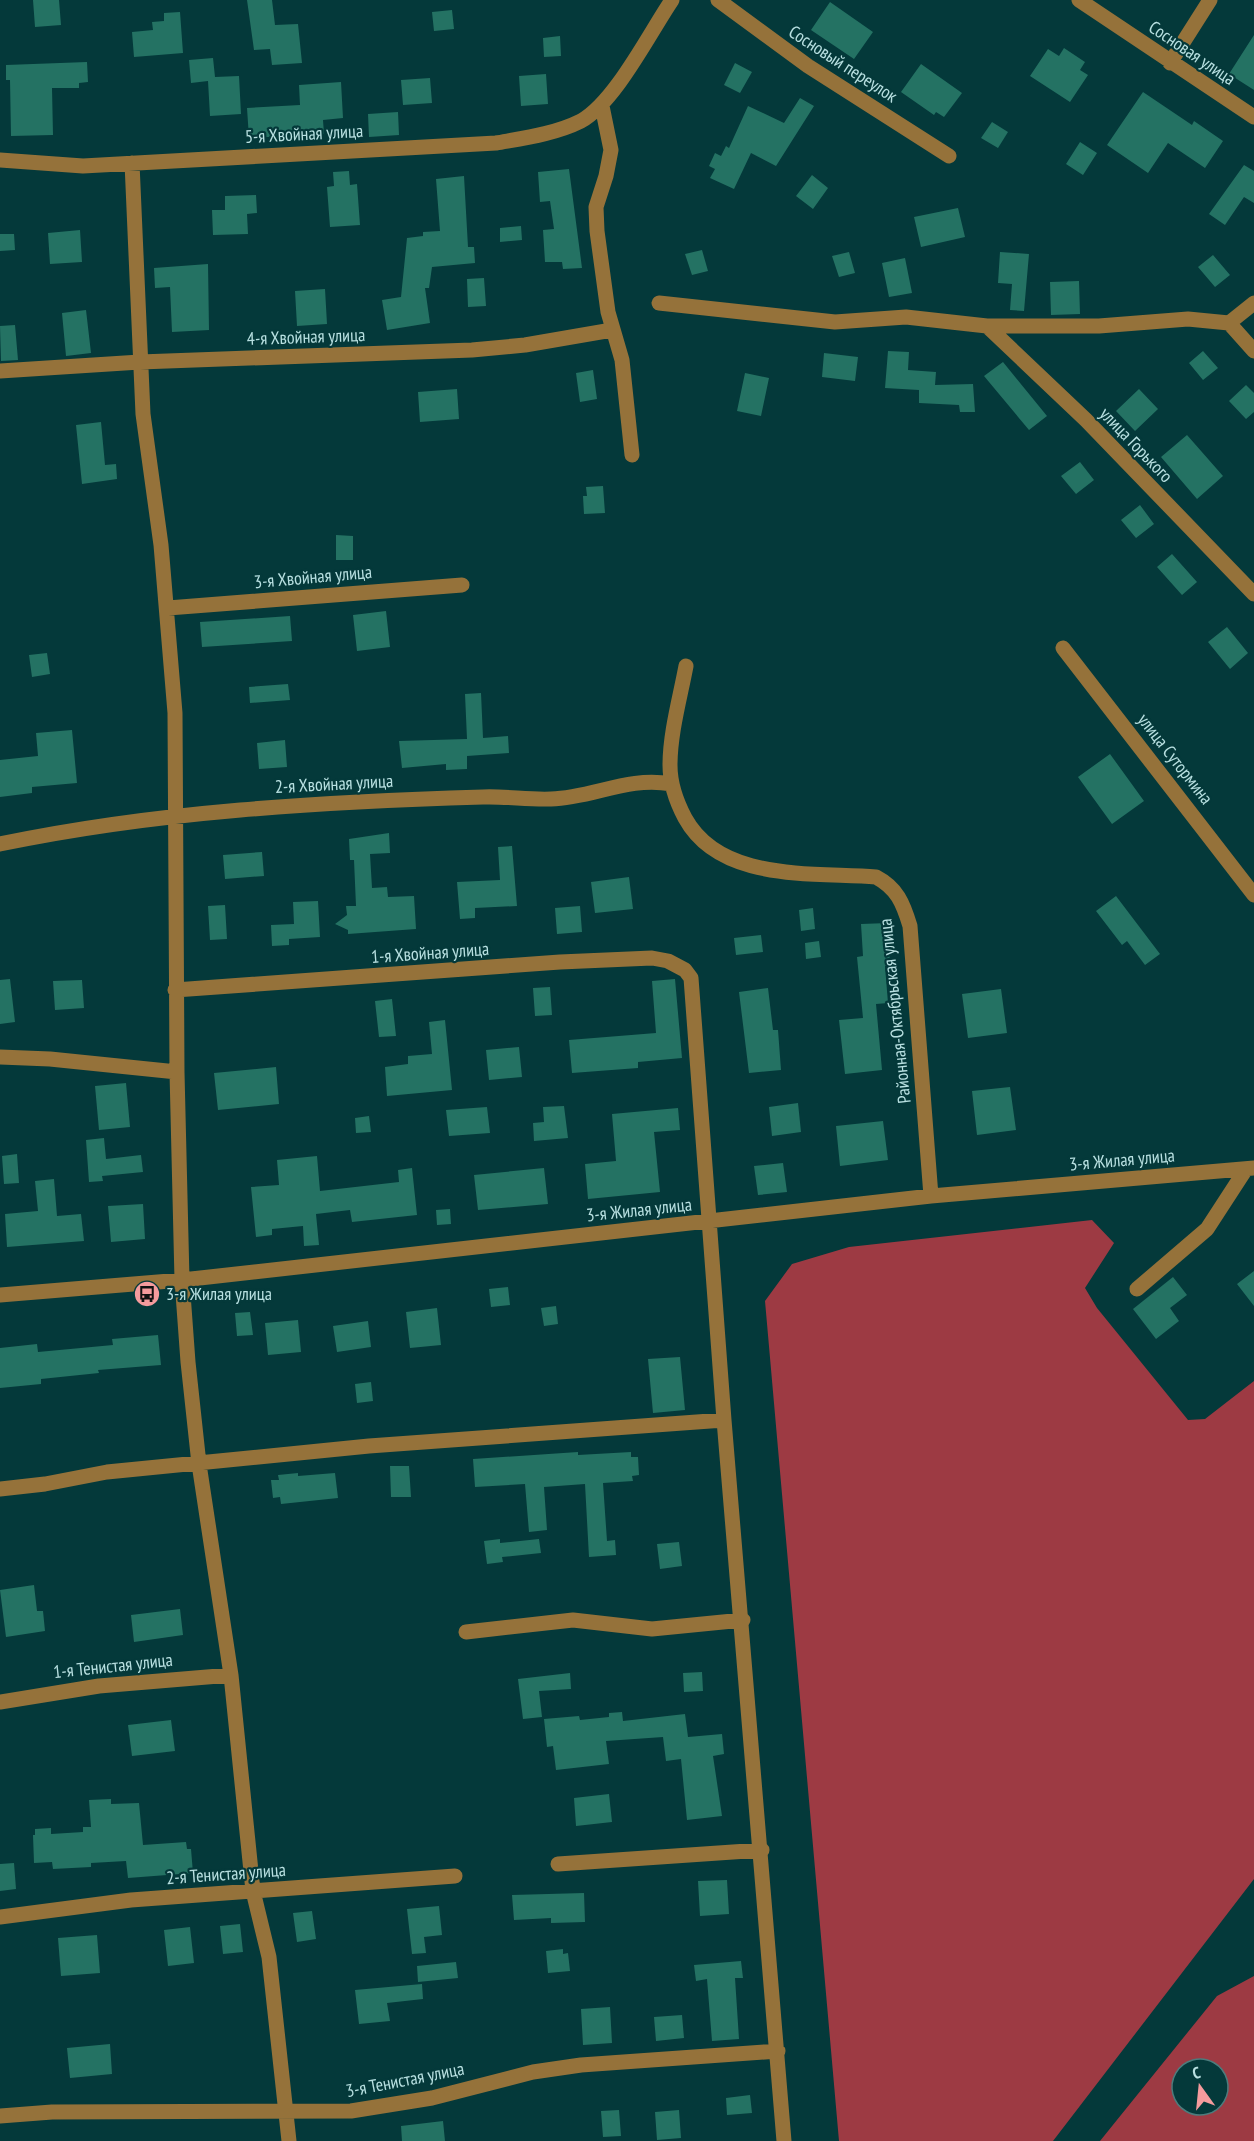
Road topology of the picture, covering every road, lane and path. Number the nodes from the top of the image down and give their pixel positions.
1 (672, 0) edge
2 (718, 0) edge
3 (1079, 0) edge
4 (1210, 0) edge
5 (1170, 63) junction
6 (602, 106) junction
7 (1254, 117) edge
8 (949, 156) dead end
9 (0, 160) edge
10 (132, 163) junction
11 (659, 303) dead end
12 (1254, 303) edge
13 (1229, 323) junction
14 (987, 326) junction
15 (612, 330) junction
16 (1254, 351) edge
17 (140, 362) junction
18 (0, 371) edge
19 (632, 455) dead end
20 (462, 585) dead end
21 (1254, 594) edge
22 (168, 608) junction
23 (1063, 648) dead end
24 (686, 666) dead end
25 (671, 784) junction
26 (174, 816) junction
27 (0, 843) edge
28 (1254, 895) edge
29 (175, 990) junction
30 (0, 1057) edge
31 (177, 1072) junction
32 (1250, 1168) edge
33 (931, 1196) junction
34 (708, 1221) junction
35 (182, 1280) junction
36 (1137, 1289) dead end
37 (0, 1295) edge
38 (724, 1420) junction
39 (199, 1464) junction
40 (0, 1488) edge
41 (743, 1620) junction
42 (466, 1632) dead end
43 (231, 1675) junction
44 (0, 1702) edge
45 (762, 1850) junction
46 (558, 1864) dead end
47 (455, 1876) dead end
48 (253, 1891) junction
49 (0, 1917) edge
50 (778, 2051) junction
51 (287, 2110) junction
52 (0, 2116) edge
53 (289, 2141) edge
54 (784, 2141) edge

1 - 6 street
2 - 8 street, Сосновый переулок
3 - 5 street, Сосновая улица
4 - 5 street
5 - 7 street, Сосновая улица
6 - 10 street, 5-я Хвойная улица
6 - 15 street
9 - 10 street, 5-я Хвойная улица
10 - 17 street
11 - 14 street
12 - 13 street
13 - 14 street
13 - 16 street
14 - 21 street, улица Горького
15 - 17 street, 4-я Хвойная улица
15 - 19 street
17 - 18 street, 4-я Хвойная улица
17 - 22 street
20 - 22 street, 3-я Хвойная улица
22 - 26 street
23 - 28 street, улица Сутормина
24 - 25 street, Районная-Октябрьская улица
25 - 26 street, 2-я Хвойная улица
25 - 33 street, Районная-Октябрьская улица
26 - 27 street, 2-я Хвойная улица
26 - 29 street
29 - 31 street
29 - 34 street, 1-я Хвойная улица
30 - 31 street
31 - 35 street
32 - 33 street, 3-я Жилая улица
32 - 36 street
33 - 34 street, 3-я Жилая улица
34 - 35 street, 3-я Жилая улица
34 - 38 street
35 - 37 street, 3-я Жилая улица
35 - 39 street
38 - 39 street
38 - 41 street
39 - 40 street
39 - 43 street
41 - 42 street
41 - 45 street
43 - 44 street, 1-я Тенистая улица
43 - 48 street
45 - 46 street
45 - 50 street
47 - 48 street, 2-я Тенистая улица
48 - 49 street, 2-я Тенистая улица
48 - 51 street
50 - 51 street, 3-я Тенистая улица
50 - 54 street
51 - 52 street, 3-я Тенистая улица
51 - 53 street

